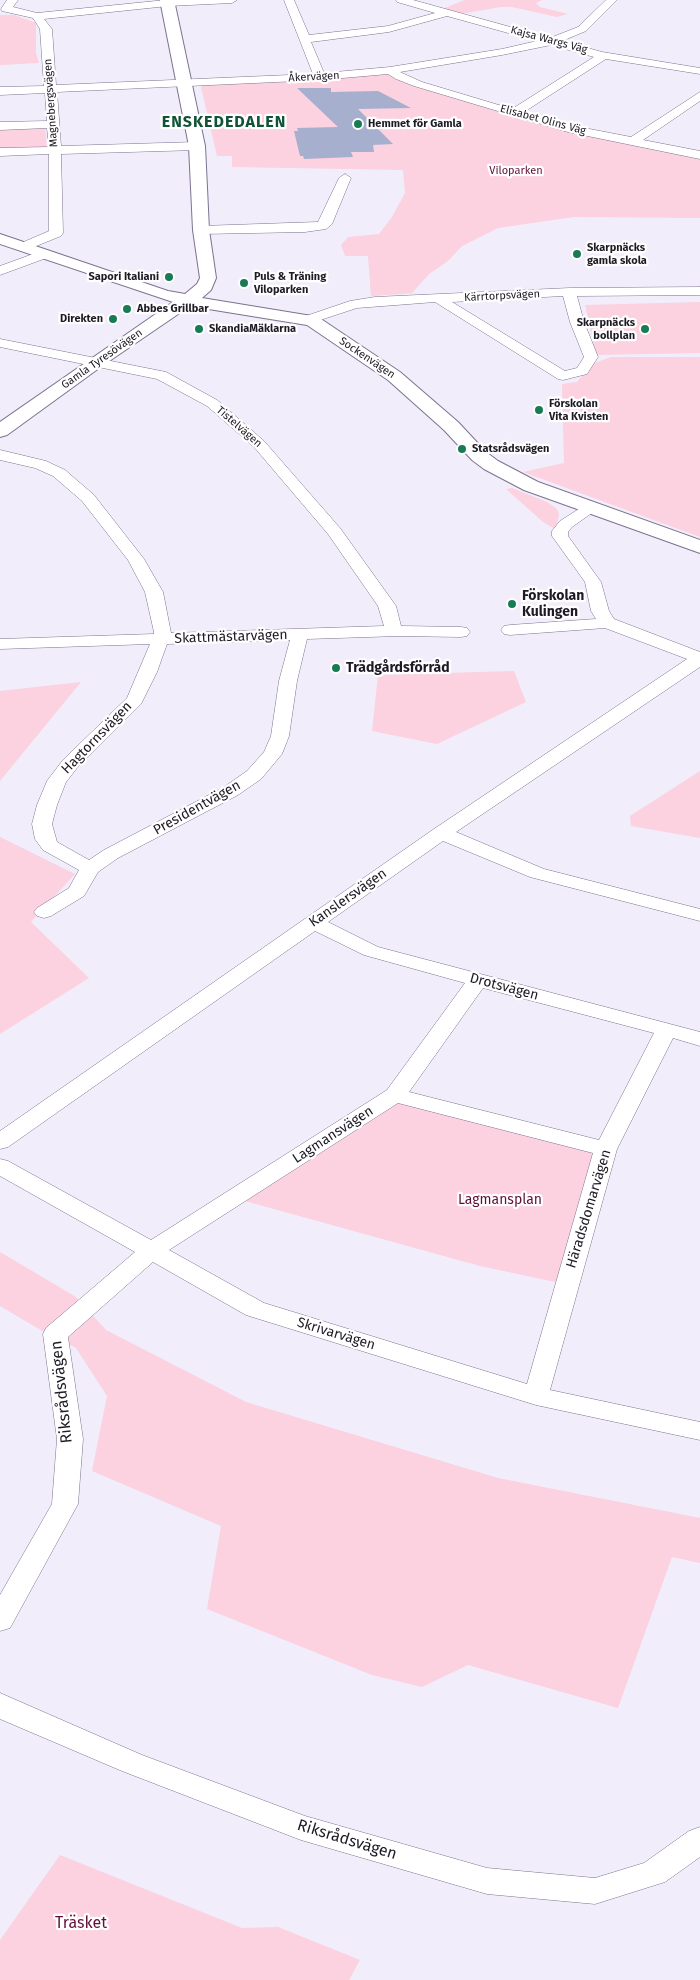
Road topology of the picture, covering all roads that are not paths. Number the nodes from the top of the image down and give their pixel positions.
1 (232, 0) edge
2 (289, 0) edge
3 (401, 0) edge
4 (612, 0) edge
5 (167, 2) edge
6 (6, 6) edge
7 (446, 12) junction
8 (37, 16) junction
9 (305, 38) junction
10 (552, 41) junction
11 (605, 55) junction
12 (390, 70) junction
13 (700, 71) edge
14 (320, 78) junction
15 (184, 82) junction
16 (52, 89) junction
17 (0, 91) edge
18 (700, 96) edge
19 (514, 113) junction
20 (53, 124) junction
21 (0, 126) edge
22 (632, 142) junction
23 (197, 146) junction
24 (55, 150) junction
25 (0, 152) edge
26 (700, 155) edge
27 (345, 178) dead end
28 (200, 230) junction
29 (0, 239) edge
30 (24, 247) junction
31 (44, 254) junction
32 (0, 271) edge
33 (700, 291) edge
34 (570, 292) junction
35 (440, 299) junction
36 (187, 301) junction
37 (308, 320) junction
38 (0, 343) edge
39 (96, 362) junction
40 (0, 431) edge
41 (0, 455) edge
42 (591, 508) junction
43 (700, 547) edge
44 (607, 623) junction
45 (510, 630) dead end
46 (394, 631) junction
47 (461, 632) dead end
48 (300, 634) junction
49 (161, 639) junction
50 (0, 644) edge
51 (700, 658) edge
52 (441, 833) junction
53 (90, 868) junction
54 (44, 912) dead end
55 (700, 915) edge
56 (313, 922) junction
57 (478, 980) junction
58 (666, 1031) junction
59 (700, 1039) edge
60 (395, 1095) junction
61 (0, 1142) edge
62 (606, 1149) junction
63 (0, 1166) edge
64 (151, 1251) junction
65 (536, 1396) junction
66 (700, 1431) edge
67 (0, 1620) edge
68 (0, 1704) edge
69 (700, 1840) edge

1 - 5 street
2 - 9 street
3 - 7 street, Kajsa Wargs Väg
4 - 10 street, Åkervägen
5 - 8 street
5 - 15 street, Gamla Tyresövägen
6 - 8 street
7 - 9 street
7 - 10 street, Kajsa Wargs Väg
8 - 16 street, Magnebergsvägen
9 - 14 street
10 - 11 street, Kajsa Wargs Väg
10 - 12 street, Åkervägen
11 - 13 street, Kajsa Wargs Väg
11 - 19 street
12 - 14 street, Åkervägen
12 - 19 street, Elisabet Olins Väg
14 - 15 street, Åkervägen
15 - 16 street, Åkervägen
15 - 23 street, Gamla Tyresövägen
16 - 17 street, Åkervägen
16 - 20 street, Magnebergsvägen
18 - 22 street
19 - 22 street, Elisabet Olins Väg
20 - 21 street
20 - 24 street, Magnebergsvägen
22 - 26 street, Elisabet Olins Väg
23 - 24 street
23 - 28 street, Gamla Tyresövägen
24 - 25 street
24 - 30 street, Magnebergsvägen
27 - 28 street
28 - 36 street, Gamla Tyresövägen
29 - 30 street, Sockenvägen
30 - 31 street, Sockenvägen
31 - 32 street
31 - 36 street, Sockenvägen
33 - 34 street, Kärrtorpsvägen
34 - 35 street, Kärrtorpsvägen
34 - 35 street
35 - 37 street, Kärrtorpsvägen
36 - 37 street, Sockenvägen
36 - 39 street, Gamla Tyresövägen
37 - 42 street, Sockenvägen
38 - 39 street, Tistelvägen
39 - 40 street, Gamla Tyresövägen
39 - 46 street, Tistelvägen
41 - 49 street, Hagtornsvägen
42 - 43 street, Sockenvägen
42 - 44 street
44 - 45 street
44 - 51 street
46 - 47 street, Skattmästarvägen
46 - 48 street, Skattmästarvägen
48 - 49 street, Skattmästarvägen
48 - 53 street, Presidentvägen
49 - 50 street, Skattmästarvägen
49 - 53 street, Hagtornsvägen
51 - 52 street, Kanslersvägen
52 - 55 street
52 - 56 street, Kanslersvägen
53 - 54 street, Presidentvägen
56 - 57 street, Drotsvägen
56 - 61 street, Kanslersvägen
57 - 58 street, Drotsvägen
57 - 60 street, Lagmansvägen
58 - 59 street, Drotsvägen
58 - 62 street, Häradsdomarvägen
60 - 62 street
60 - 64 street, Lagmansvägen
62 - 65 street, Häradsdomarvägen
63 - 64 street, Skrivarvägen
64 - 65 street, Skrivarvägen
64 - 67 street, Riksrådsvägen
65 - 66 street, Skrivarvägen
68 - 69 street, Riksrådsvägen

